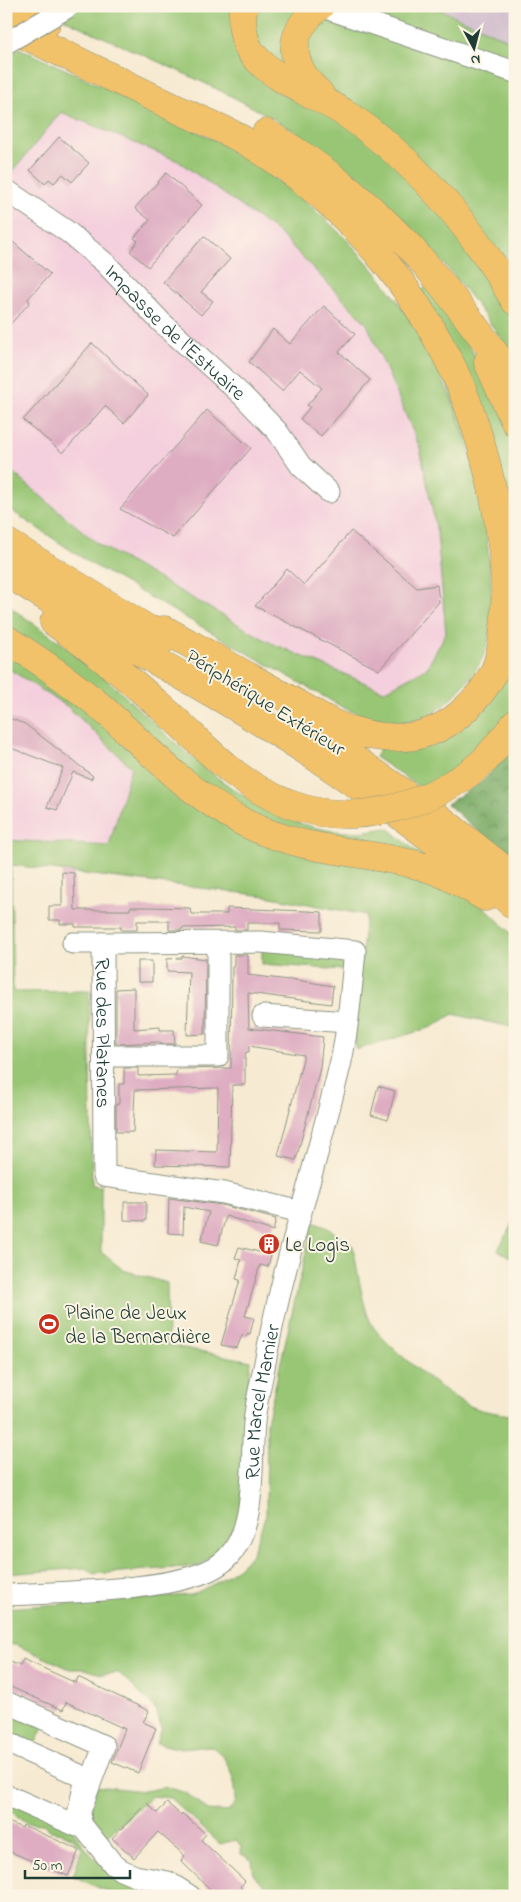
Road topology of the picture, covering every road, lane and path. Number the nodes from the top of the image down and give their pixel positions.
1 (9, 6) edge
2 (68, 6) edge
3 (244, 6) edge
4 (320, 6) edge
5 (6, 26) edge
6 (6, 43) edge
7 (515, 72) edge
8 (331, 103) junction
9 (6, 190) edge
10 (515, 301) edge
11 (466, 318) junction
12 (515, 380) edge
13 (515, 422) edge
14 (329, 492) dead end
15 (6, 542) edge
16 (6, 572) edge
17 (6, 588) edge
18 (150, 630) junction
19 (6, 639) edge
20 (515, 724) edge
21 (515, 878) edge
22 (515, 906) edge
23 (515, 922) edge
24 (73, 943) dead end
25 (103, 943) junction
26 (218, 943) junction
27 (356, 951) joint
28 (263, 1016) dead end
29 (347, 1022) junction
30 (103, 1056) junction
31 (301, 1212) junction
32 (6, 1595) edge
33 (6, 1702) edge
34 (6, 1742) edge
35 (6, 1795) edge
36 (80, 1810) junction
37 (190, 1896) edge

1 - 11 highway
2 - 6 street, bridge
3 - 8 highway
4 - 7 street
4 - 8 highway
5 - 18 highway
8 - 10 highway
9 - 14 street, Impasse de l'Estuaire
11 - 12 highway
11 - 13 highway
15 - 18 highway, Périphérique Extérieur
16 - 22 highway
17 - 20 highway, bridge
18 - 21 highway, Périphérique Extérieur
19 - 23 highway
24 - 25 street
25 - 26 street, Rue des Platanes
25 - 30 street, Rue des Platanes
26 - 27 street, Rue des Platanes
26 - 30 street
27 - 29 street, Rue Marcel Marnier
28 - 29 street
29 - 31 street, Rue Marcel Marnier
30 - 31 street, Rue des Platanes
31 - 32 street, Rue Marcel Marnier
33 - 36 street
34 - 36 street
35 - 36 street
36 - 37 street

